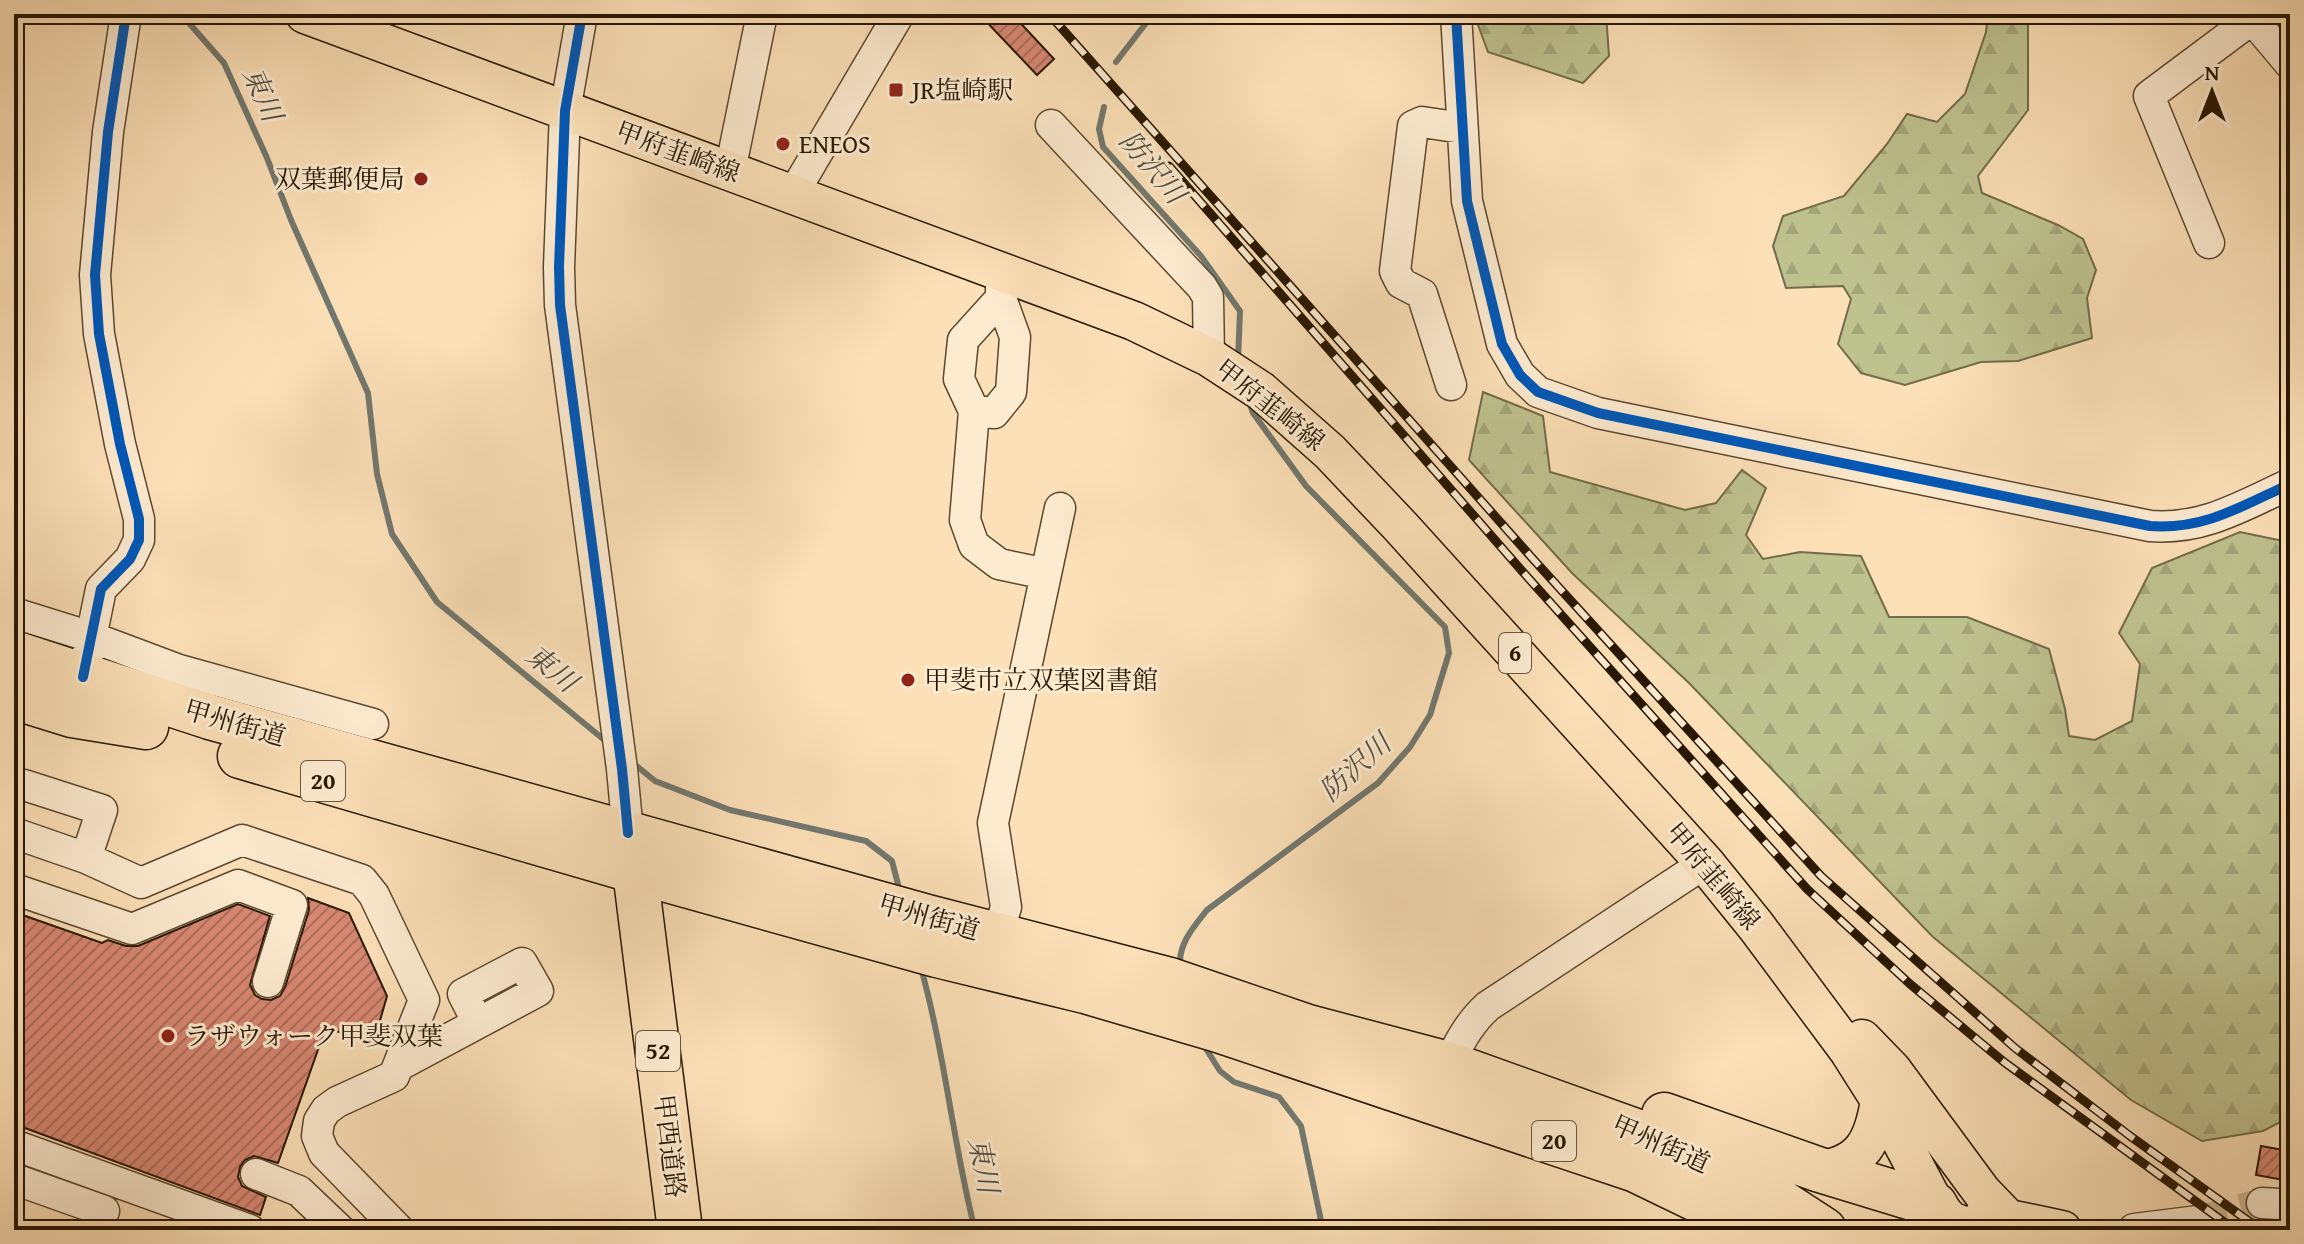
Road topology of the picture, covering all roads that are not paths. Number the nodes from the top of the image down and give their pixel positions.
1 (126, 14) edge
2 (305, 14) edge
3 (582, 14) edge
4 (762, 14) edge
5 (899, 14) edge
6 (1456, 14) edge
7 (2250, 17) edge
8 (2290, 64) edge
9 (565, 111) junction
10 (1051, 125) dead end
11 (1462, 128) junction
12 (730, 171) junction
13 (793, 194) junction
14 (2209, 243) dead end
15 (1001, 285) junction
16 (1216, 361) junction
17 (1451, 385) dead end
18 (974, 411) junction
19 (2290, 484) edge
20 (1060, 508) dead end
21 (1046, 574) junction
22 (14, 613) edge
23 (14, 653) edge
24 (87, 657) junction
25 (14, 681) edge
26 (14, 697) edge
27 (373, 724) dead end
28 (146, 727) junction
29 (17, 793) edge
30 (14, 833) edge
31 (632, 852) junction
32 (86, 858) junction
33 (1705, 863) junction
34 (14, 889) edge
35 (1756, 926) junction
36 (993, 952) junction
37 (268, 982) dead end
38 (1195, 1005) junction
39 (478, 1023) dead end
40 (1448, 1064) junction
41 (398, 1066) junction
42 (1341, 1070) junction
43 (1880, 1100) junction
44 (14, 1145) edge
45 (1820, 1170) junction
46 (256, 1174) dead end
47 (14, 1179) edge
48 (116, 1182) junction
49 (1942, 1217) edge
50 (100, 1221) edge
51 (2198, 1221) tunnel mouth
52 (1991, 1224) edge
53 (2134, 1229) edge
54 (250, 1230) edge
55 (340, 1230) edge
56 (399, 1230) edge
57 (680, 1230) edge
58 (1719, 1230) edge
59 (1760, 1230) edge
60 (1824, 1230) edge
61 (2062, 1230) edge

1 - 24 street
2 - 9 main road, 甲府韮崎線 / 6
3 - 9 street
4 - 12 street
5 - 13 street
6 - 11 street
7 - 8 street
7 - 14 street
9 - 12 main road, 甲府韮崎線 / 6
9 - 31 street
10 - 16 street
11 - 17 street
11 - 19 street
12 - 13 main road, 甲府韮崎線 / 6
13 - 15 main road, 甲府韮崎線 / 6
15 - 16 main road, 甲府韮崎線 / 6
15 - 18 street
15 - 18 street
16 - 33 main road, 甲府韮崎線 / 6
18 - 21 street
20 - 21 street
21 - 36 street
22 - 24 street
23 - 24 highway, 甲州街道 / 20
24 - 27 street
24 - 31 highway, 甲州街道 / 20
25 - 28 highway, 甲州街道 / 20
26 - 28 highway, 20
28 - 31 highway, 甲州街道 / 20
29 - 32 street
30 - 32 street
31 - 36 highway, 甲州街道 / 20
31 - 57 highway, 甲西道路 / 52
32 - 41 street
33 - 35 main road, 甲府韮崎線 / 6
33 - 40 street
34 - 37 street
35 - 43 main road, 甲府韮崎線 / 6
35 - 52 main road
36 - 38 highway, 甲州街道 / 20
38 - 40 highway, 甲州街道 / 20
38 - 42 highway, 甲州街道 / 20
39 - 41 street
40 - 45 highway
40 - 60 highway, 甲州街道 / 20
41 - 56 street
42 - 58 highway
42 - 59 highway, 甲州街道 / 20
43 - 45 main road
43 - 49 main road, 甲府韮崎線 / 6
44 - 48 street
45 - 49 highway
46 - 55 street
47 - 50 street
48 - 50 street
48 - 54 street
49 - 52 main road
51 - 53 street
52 - 61 main road

